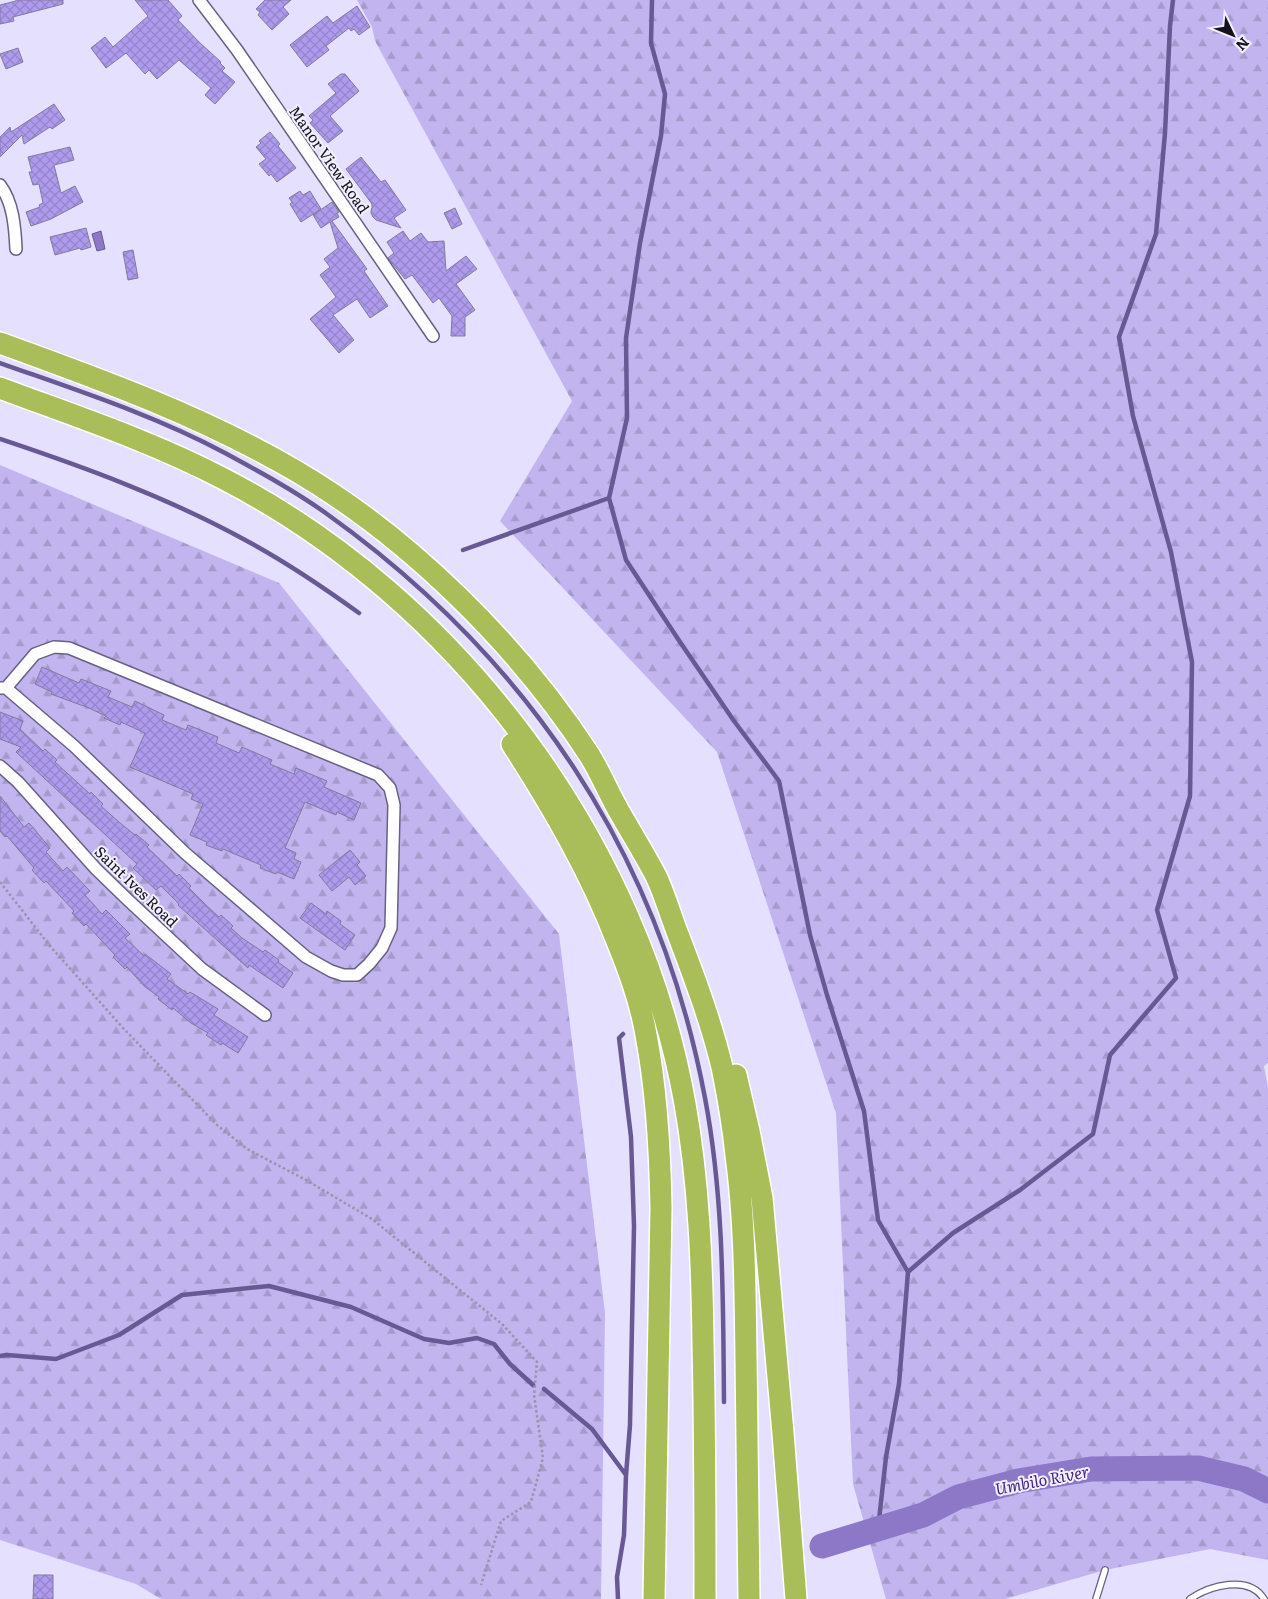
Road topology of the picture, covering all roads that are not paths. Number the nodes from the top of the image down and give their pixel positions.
1 (199, 0) edge
2 (0, 185) edge
3 (16, 249) dead end
4 (434, 336) dead end
5 (0, 343) edge
6 (0, 388) edge
7 (427, 626) junction
8 (3, 688) edge
9 (0, 766) edge
10 (657, 879) junction
11 (265, 1015) dead end
12 (1105, 1570) dead end
13 (654, 1599) edge
14 (705, 1599) edge
15 (749, 1599) edge
16 (796, 1599) edge
17 (1096, 1599) edge
18 (1190, 1599) edge
19 (1264, 1599) edge

1 - 4 street, Manor View Road
2 - 3 street
5 - 10 highway
6 - 7 highway
7 - 13 highway
7 - 14 highway
8 - 8 street
9 - 11 street, Saint Ives Road
10 - 15 highway
10 - 16 highway
12 - 17 lane
18 - 19 lane

